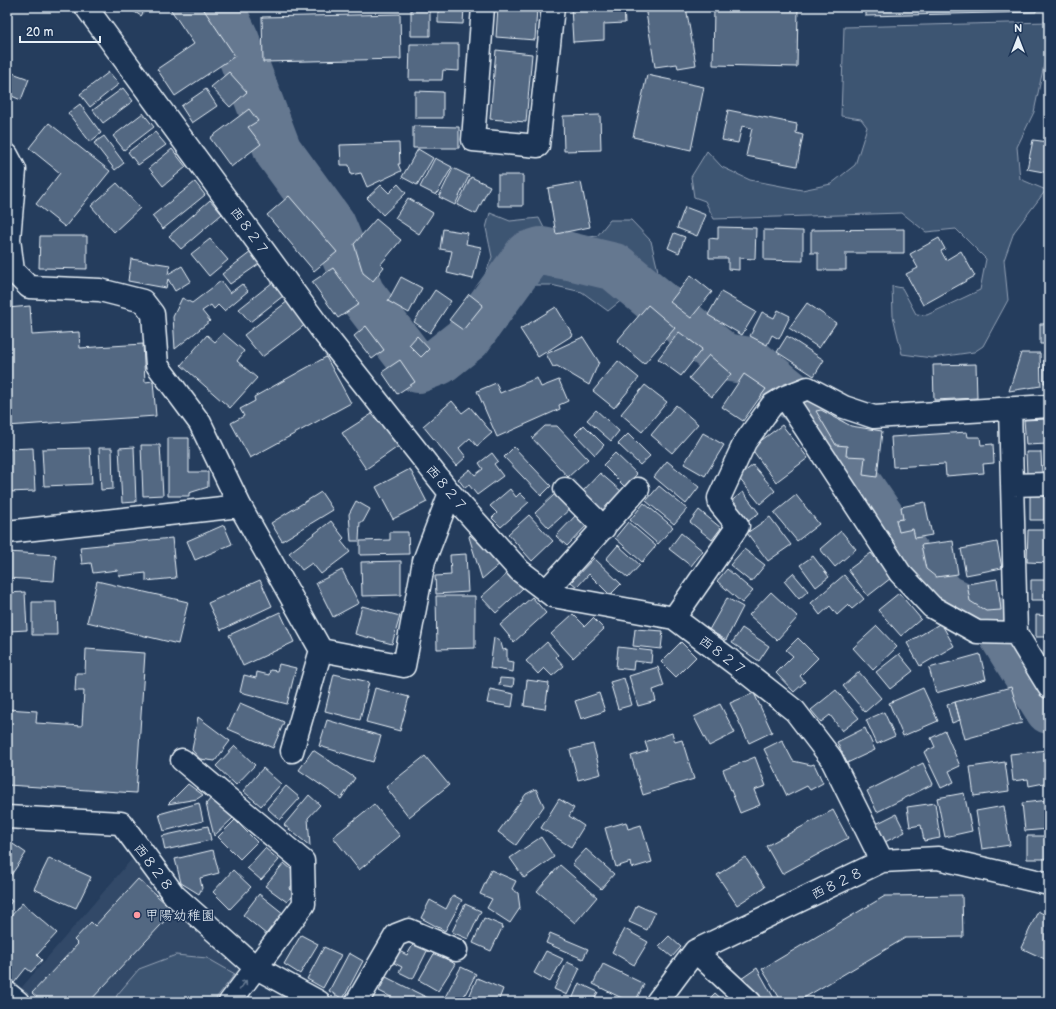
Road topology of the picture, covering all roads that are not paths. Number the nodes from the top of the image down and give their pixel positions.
1 (86, 7) edge
2 (483, 7) edge
3 (553, 7) edge
4 (7, 155) edge
5 (785, 397) junction
6 (1049, 406) edge
7 (1010, 408) junction
8 (1049, 484) edge
9 (1012, 486) junction
10 (565, 490) dead end
11 (638, 490) dead end
12 (450, 493) junction
13 (240, 506) junction
14 (604, 528) junction
15 (7, 532) edge
16 (546, 591) junction
17 (674, 618) junction
18 (1016, 633) junction
19 (321, 650) junction
20 (1049, 687) edge
21 (292, 751) dead end
22 (182, 760) dead end
23 (7, 817) edge
24 (882, 861) junction
25 (1049, 884) edge
26 (456, 950) dead end
27 (695, 950) junction
28 (255, 967) junction
29 (7, 993) edge
30 (18, 1002) edge
31 (230, 1002) edge
32 (319, 1002) edge
33 (357, 1002) edge
34 (657, 1002) edge
35 (750, 1002) edge

1 - 12 street, 西８２７
2 - 3 street
4 - 13 street
5 - 7 street
5 - 17 street
5 - 18 street
6 - 7 street
7 - 9 street
8 - 9 street
9 - 18 street
10 - 14 street
11 - 14 street
12 - 16 street, 西８２７
12 - 19 street
13 - 15 street
13 - 19 street
14 - 16 street
16 - 17 street, 西８２７
17 - 24 street, 西８２７
18 - 20 street
19 - 21 street
22 - 28 street
23 - 28 street, 西８２８
24 - 25 street, 西８２８
24 - 27 street, 西８２８
26 - 33 street
27 - 34 street, 西８２８
27 - 35 street
31 -> 28 street
28 - 32 street, 西８２８
29 - 30 street

